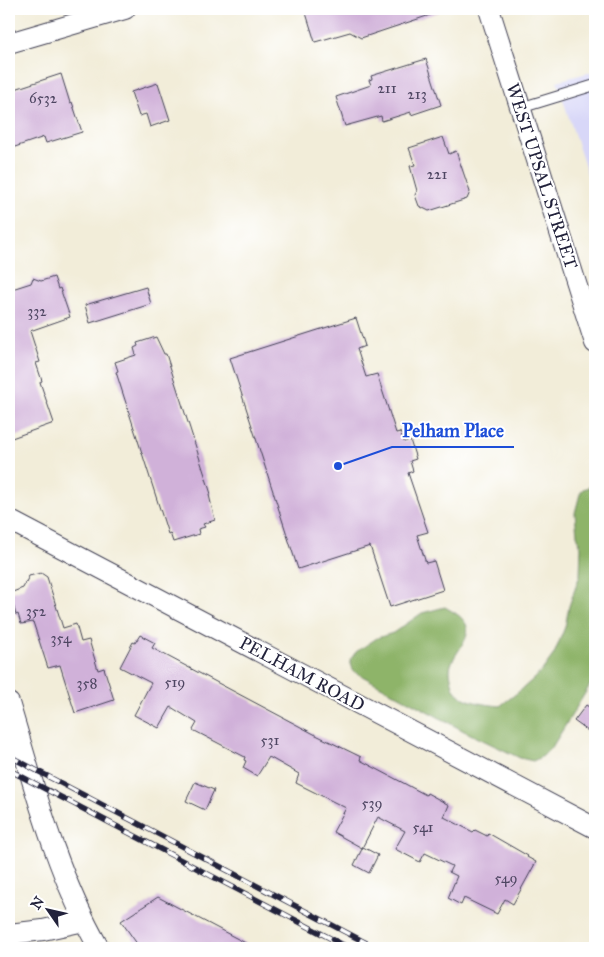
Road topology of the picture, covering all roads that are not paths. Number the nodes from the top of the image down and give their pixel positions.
1 (125, 9) edge
2 (489, 9) edge
3 (72, 16) edge
4 (9, 43) edge
5 (595, 85) edge
6 (520, 108) junction
7 (595, 343) edge
8 (9, 520) edge
9 (9, 704) edge
10 (595, 828) edge
11 (84, 921) junction
12 (9, 934) edge
13 (100, 948) edge

1 - 3 street
2 - 6 street, WEST UPSAL STREET
3 - 4 street
5 - 6 lane
6 - 7 street, WEST UPSAL STREET
8 - 10 street, PELHAM ROAD
9 - 11 street
11 - 12 street
11 - 13 street

